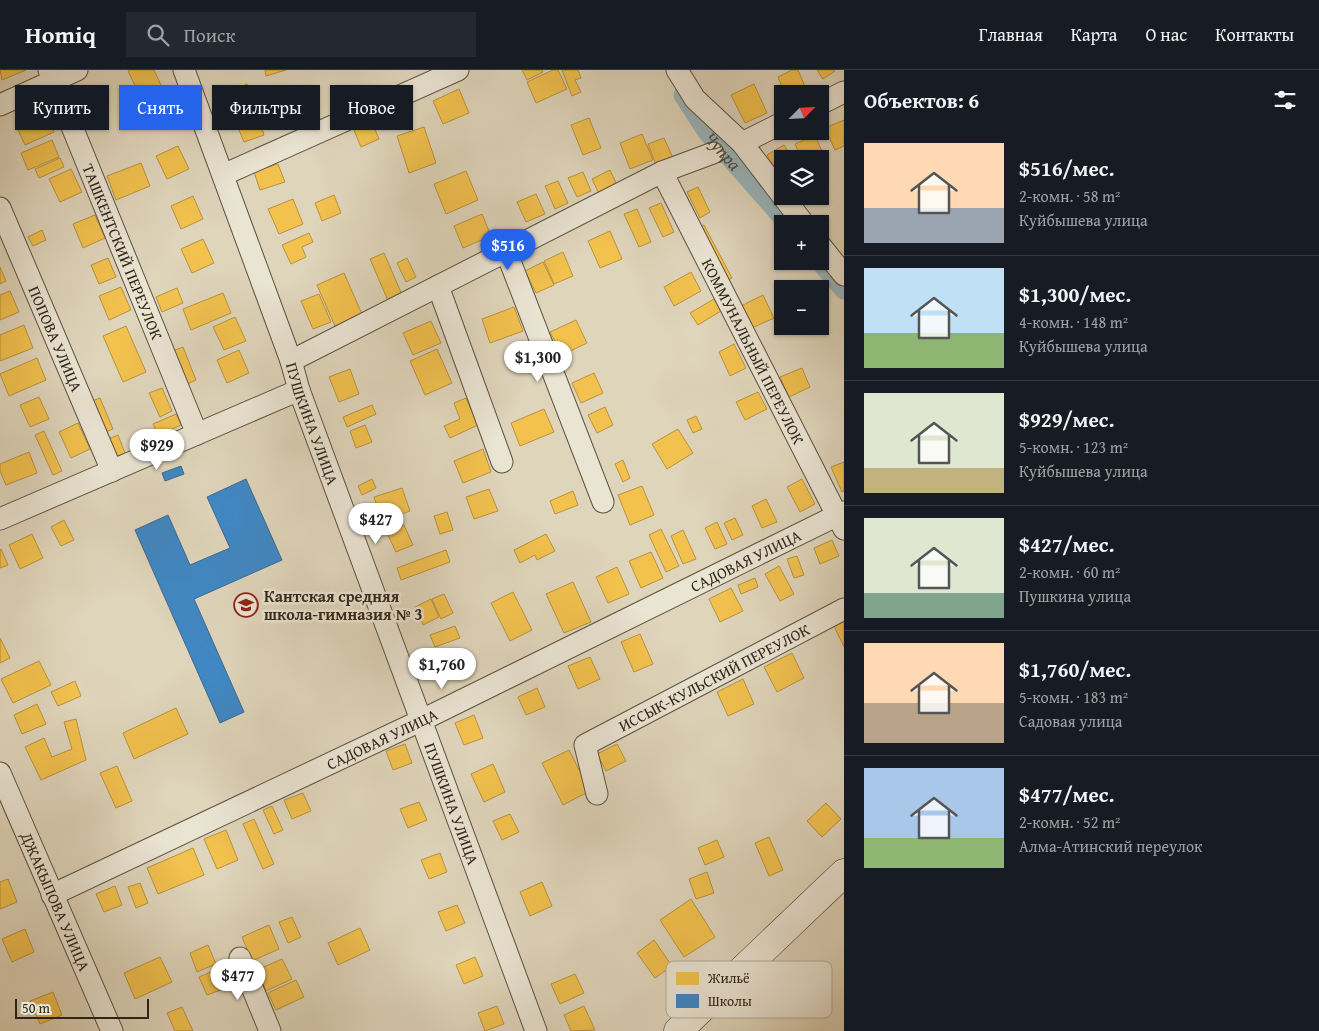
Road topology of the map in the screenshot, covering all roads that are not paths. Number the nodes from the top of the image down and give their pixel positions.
1 (77, 70) edge
2 (184, 70) edge
3 (458, 70) edge
4 (677, 70) edge
5 (51, 75) edge
6 (844, 92) edge
7 (829, 100) edge
8 (0, 105) edge
9 (774, 127) edge
10 (742, 143) junction
11 (712, 153) dead end
12 (662, 172) junction
13 (223, 175) junction
14 (0, 208) edge
15 (797, 215) edge
16 (506, 251) junction
17 (829, 256) edge
18 (844, 275) edge
19 (438, 286) junction
20 (291, 360) junction
21 (299, 390) junction
22 (197, 434) junction
23 (502, 462) dead end
24 (112, 471) junction
25 (603, 502) dead end
26 (0, 519) edge
27 (842, 519) edge
28 (844, 610) edge
29 (422, 720) junction
30 (0, 773) edge
31 (597, 794) dead end
32 (844, 873) edge
33 (52, 895) junction
34 (240, 958) dead end
35 (752, 961) edge
36 (692, 1018) edge
37 (112, 1031) edge
38 (270, 1031) edge
39 (536, 1031) edge
40 (678, 1031) edge

1 - 5 street
2 - 13 street, ПУШКИНА УЛИЦА
3 - 13 street
4 - 10 street
5 - 8 street
5 - 22 street, ТАШКЕНТСКИЙ ПЕРЕУЛОК
6 - 7 street
9 - 10 street
10 - 15 street
11 - 12 street
12 - 16 street
12 - 27 street, КОММУНАЛЬНЫЙ ПЕРЕУЛОК
13 - 20 street, ПУШКИНА УЛИЦА
14 - 24 street, ПОПОВА УЛИЦА
16 - 19 street
16 - 25 street
17 - 18 street
19 - 20 street
19 - 23 street
20 - 21 street, ПУШКИНА УЛИЦА
21 - 22 street
21 - 29 street, ПУШКИНА УЛИЦА
22 - 24 street
24 - 26 street
27 - 29 street, САДОВАЯ УЛИЦА
28 - 31 street, ИССЫК-КУЛЬСКИЙ ПЕРЕУЛОК
29 - 33 street, САДОВАЯ УЛИЦА
29 - 39 street, ПУШКИНА УЛИЦА
30 - 33 street, ДЖАКЫПОВА УЛИЦА
32 - 35 street
33 - 37 street, ДЖАКЫПОВА УЛИЦА
34 - 38 street
36 - 40 street

